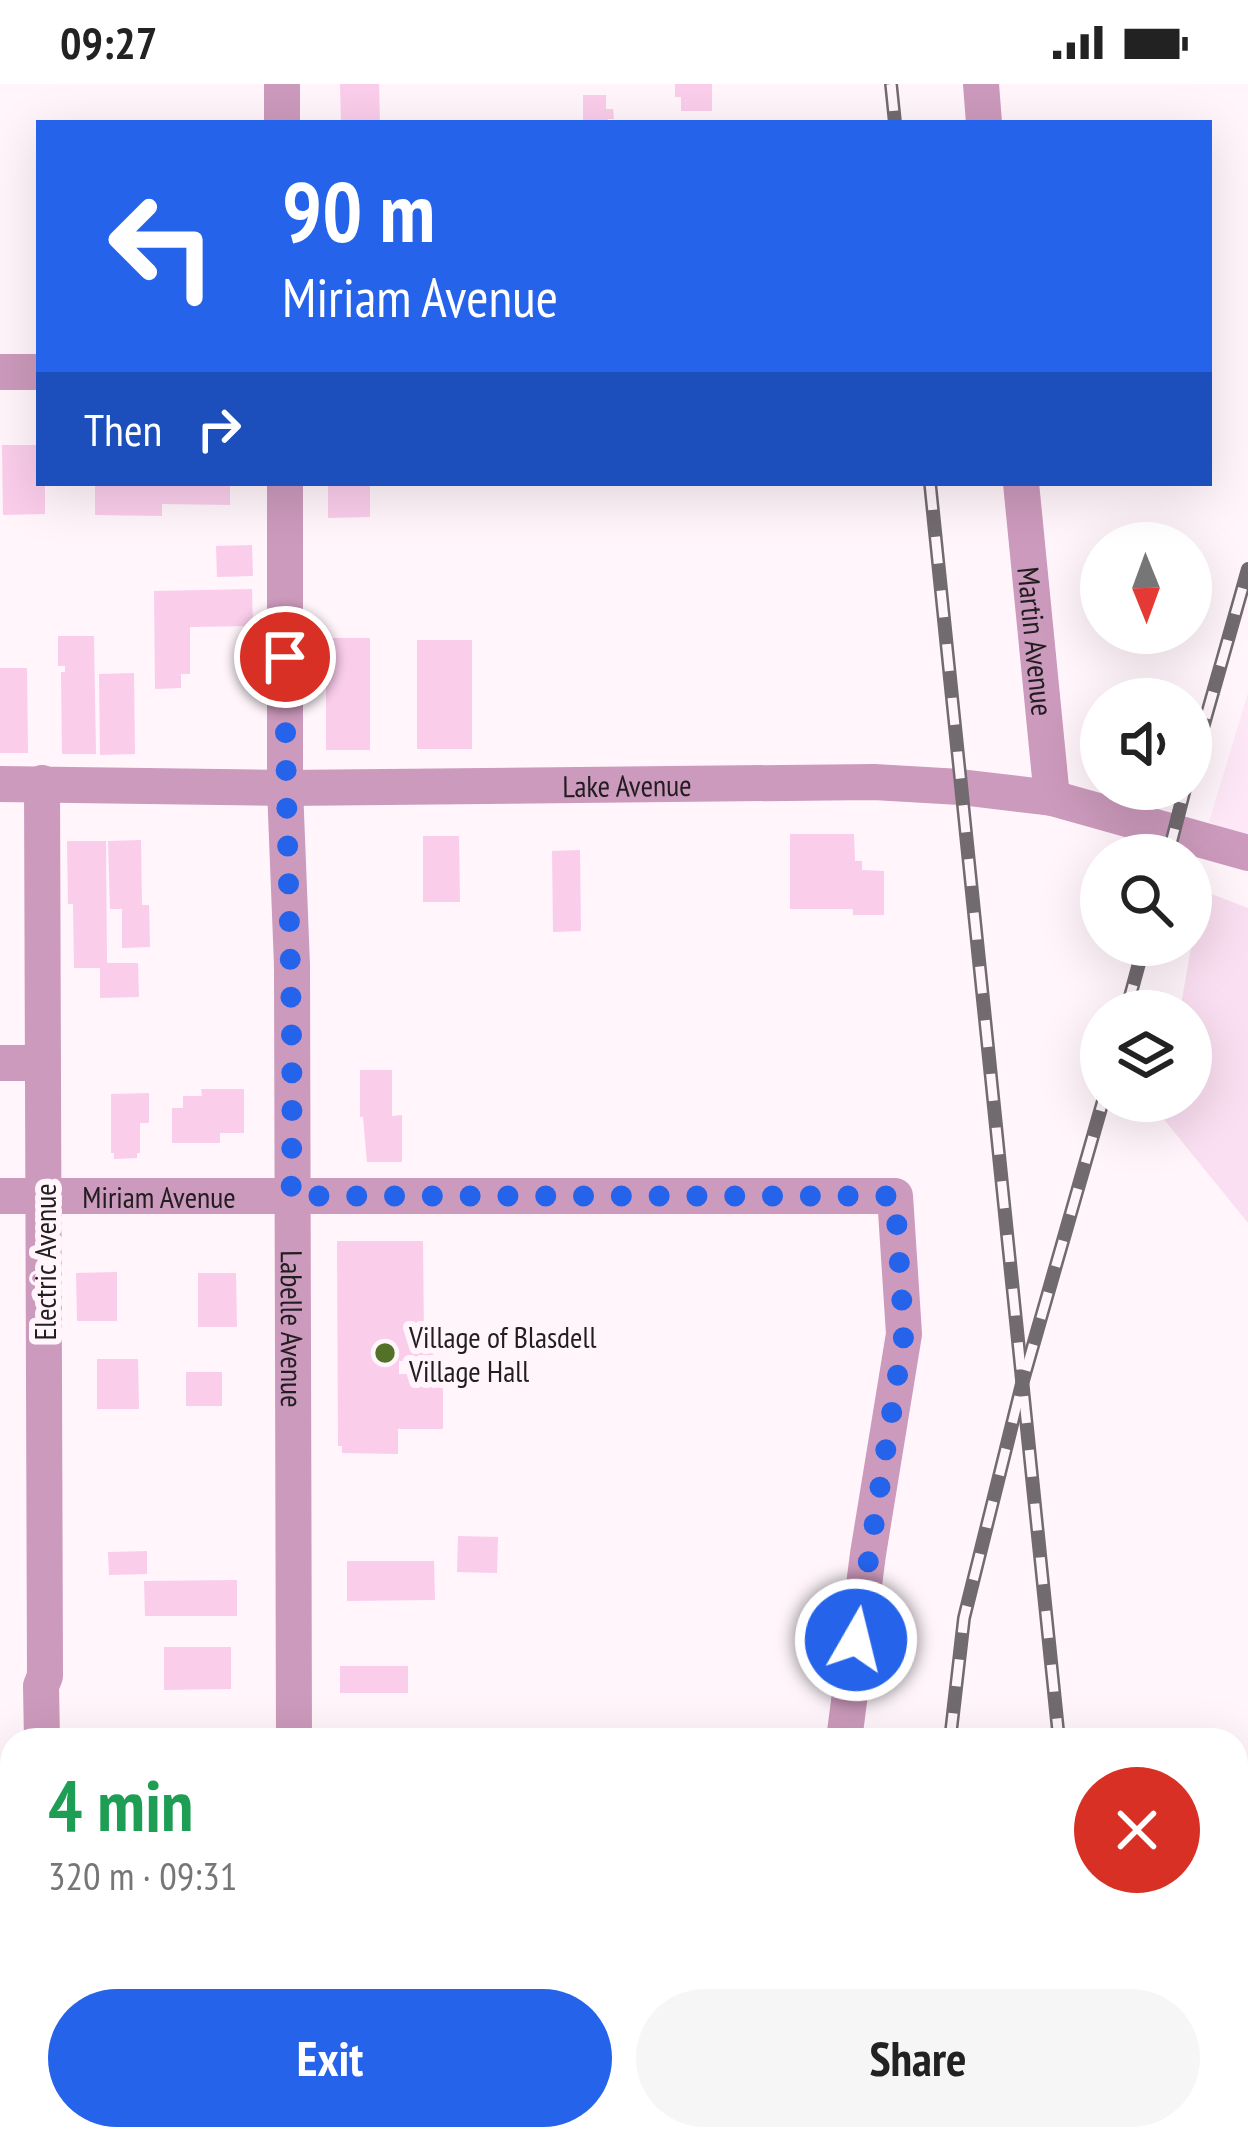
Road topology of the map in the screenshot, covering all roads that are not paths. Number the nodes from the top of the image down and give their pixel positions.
1 (282, 84) edge
2 (981, 84) edge
3 (282, 120) edge
4 (985, 120) edge
5 (0, 372) edge
6 (36, 372) edge
7 (285, 486) edge
8 (1021, 486) edge
9 (42, 783) junction
10 (0, 784) edge
11 (285, 788) junction
12 (1052, 798) junction
13 (1248, 853) edge
14 (0, 1063) edge
15 (44, 1063) junction
16 (0, 1196) edge
17 (291, 1196) junction
18 (44, 1197) junction
19 (42, 1728) edge
20 (294, 1728) edge
21 (846, 1728) edge

1 - 3 street
2 - 4 street
5 - 6 street
7 - 11 street, Labelle Avenue
8 - 12 street, Martin Avenue
9 - 10 street, Lake Avenue
9 - 11 street, Lake Avenue
9 - 15 street, Electric Avenue
11 - 12 street, Lake Avenue
11 - 17 street, Labelle Avenue
12 - 13 street, Lake Avenue
14 - 15 street
15 - 18 street, Electric Avenue
16 - 18 street, Miriam Avenue
17 - 18 street, Miriam Avenue
17 - 20 street, Labelle Avenue
17 - 21 street, Miriam Avenue
18 - 19 street, Electric Avenue

